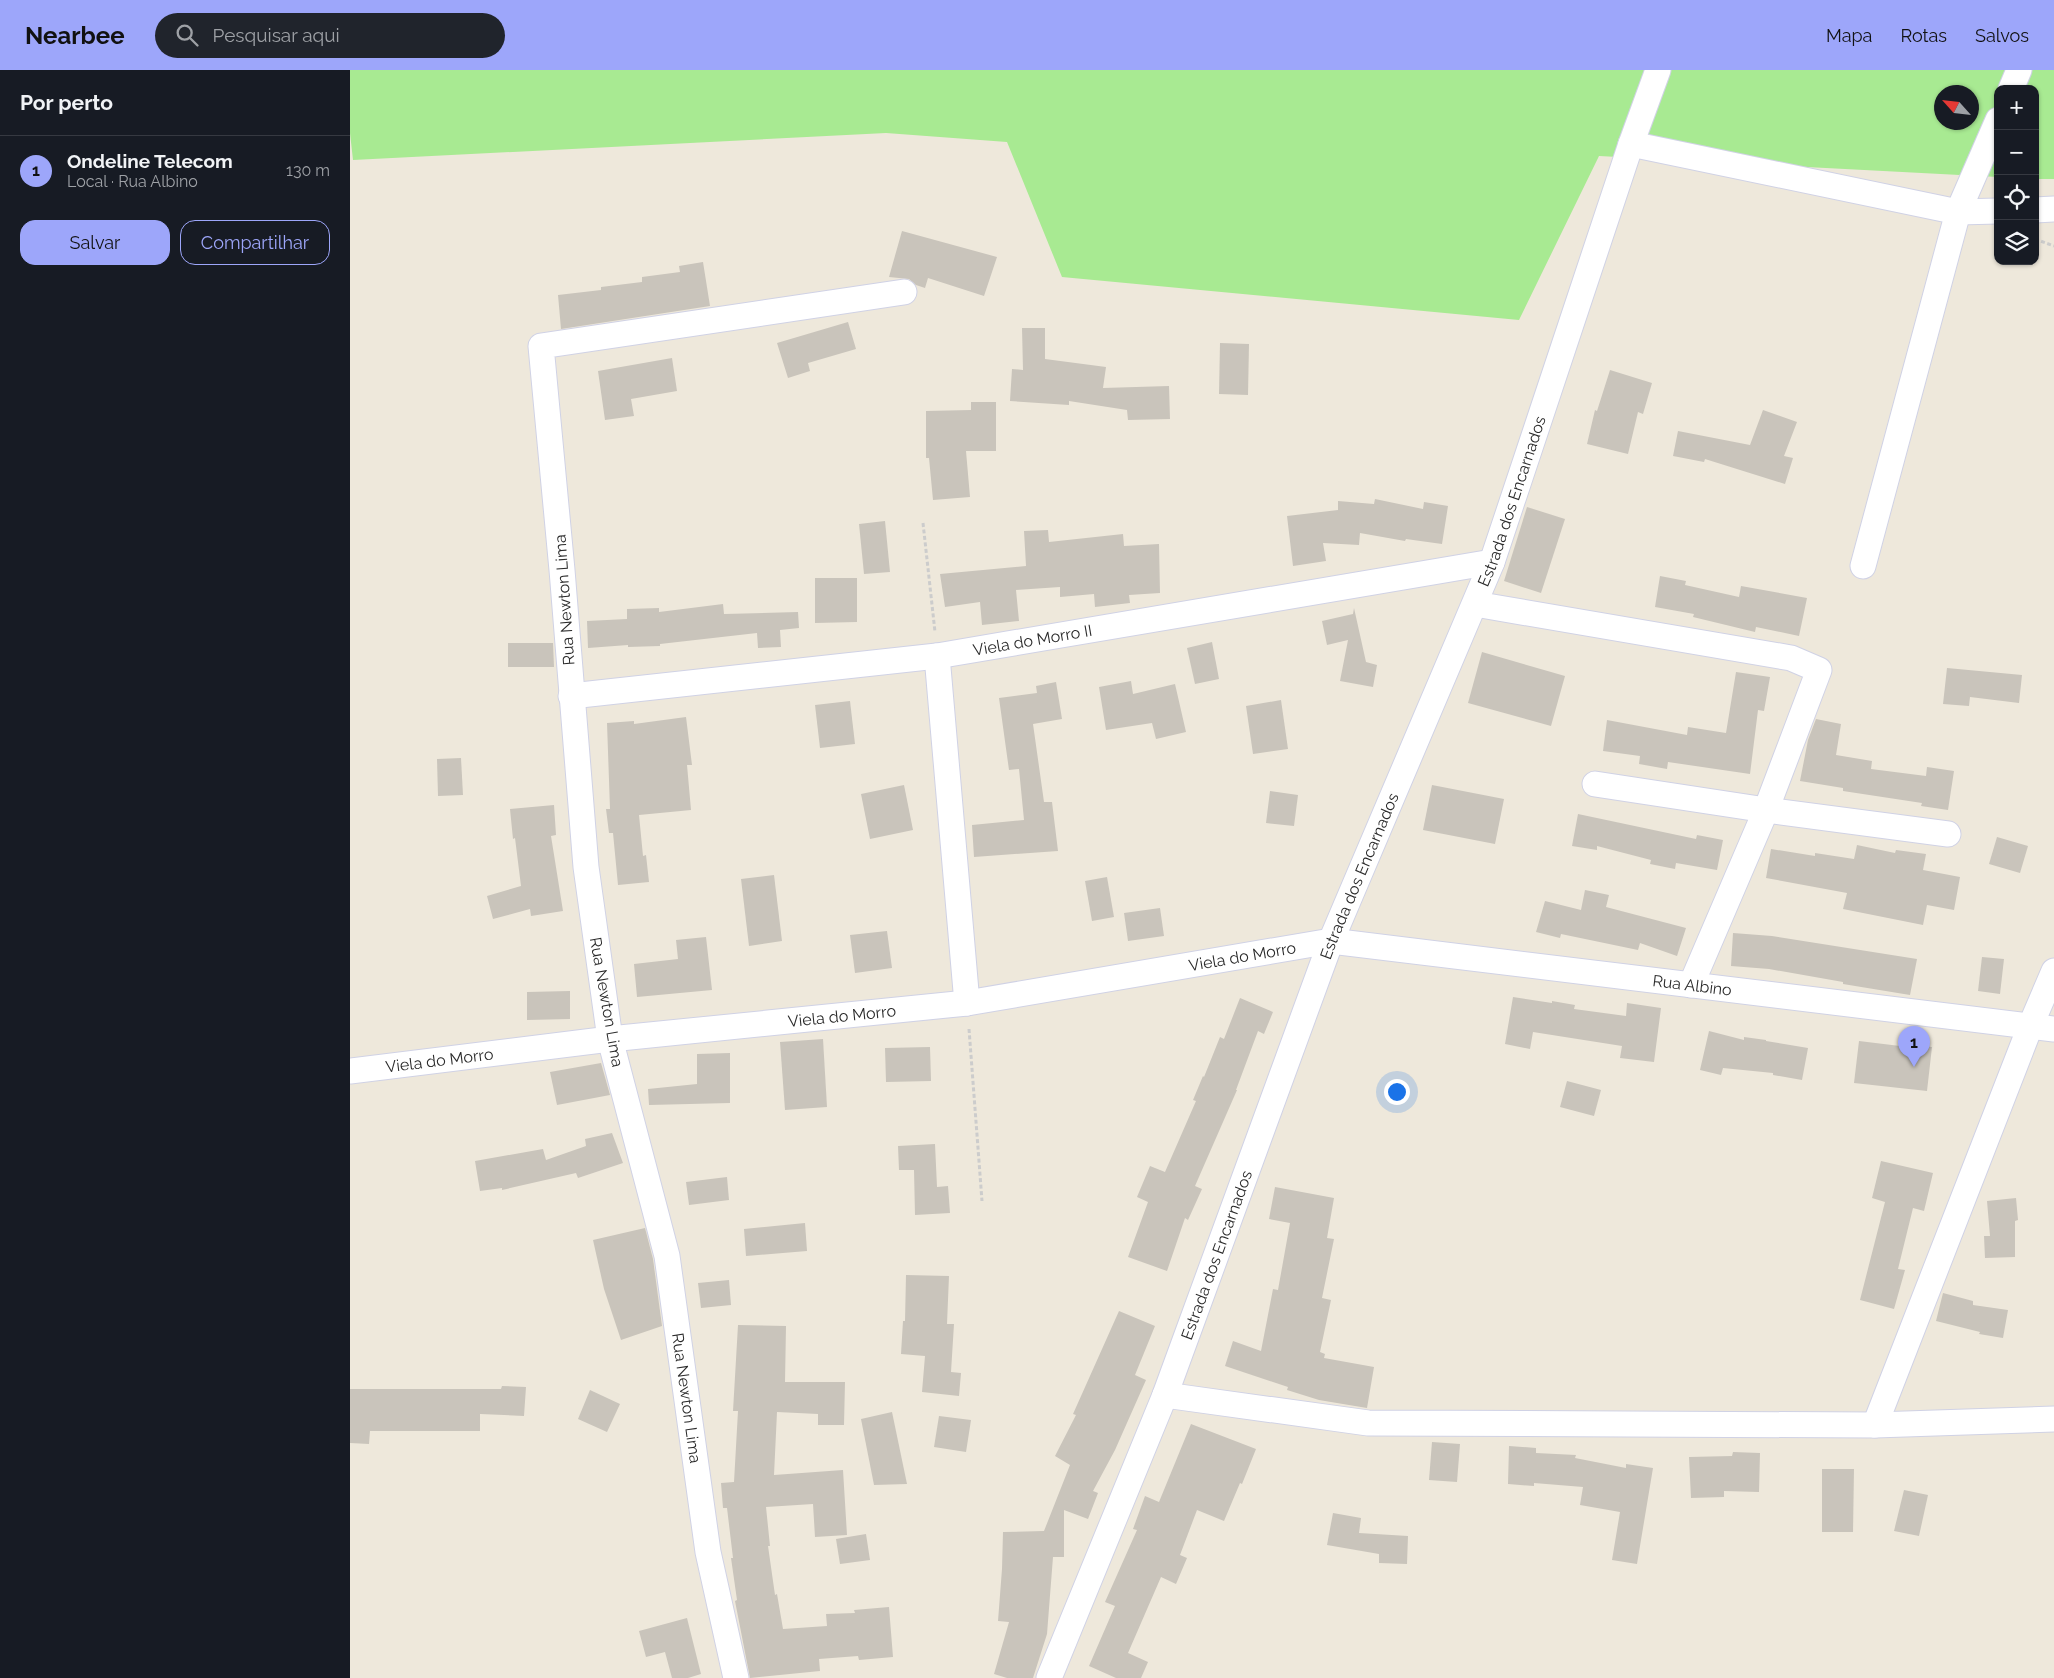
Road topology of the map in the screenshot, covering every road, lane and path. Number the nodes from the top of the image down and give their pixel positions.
1 (1658, 70) edge
2 (2019, 70) edge
3 (2013, 85) edge
4 (1994, 129) edge
5 (1631, 144) junction
6 (2054, 209) edge
7 (2039, 210) edge
8 (1994, 211) edge
9 (1958, 212) junction
10 (2039, 240) edge
11 (2054, 246) edge
12 (904, 292) dead end
13 (923, 523) dead end
14 (1492, 562) junction
15 (1863, 566) dead end
16 (1475, 604) junction
17 (937, 656) junction
18 (572, 696) junction
19 (1595, 784) dead end
20 (1766, 810) junction
21 (1948, 834) dead end
22 (1331, 941) junction
23 (2054, 971) edge
24 (1691, 985) junction
25 (967, 1003) junction
26 (2042, 1028) edge
27 (610, 1039) junction
28 (350, 1070) edge
29 (982, 1200) dead end
30 (1165, 1395) junction
31 (2054, 1418) edge
32 (1875, 1425) junction
33 (736, 1678) edge
34 (1049, 1678) edge

1 - 5 street, Estrada dos Encarnados
2 - 3 street
4 - 9 street
5 - 9 street
5 - 14 street, Estrada dos Encarnados
6 - 7 street
8 - 9 street
9 - 15 street
10 - 11 path
12 - 18 street, Rua Newton Lima
13 - 17 path
14 - 16 street, Estrada dos Encarnados
14 - 17 street, Viela do Morro II
16 - 20 street
16 - 22 street, Estrada dos Encarnados
17 - 18 street, Viela do Morro II
17 - 25 street
18 - 27 street, Rua Newton Lima
19 - 20 street
20 - 21 street
20 - 24 street
22 - 24 street, Rua Albino
22 - 25 street, Viela do Morro
22 - 30 street, Estrada dos Encarnados
23 - 26 street
24 - 26 street, Rua Albino
25 - 27 street, Viela do Morro
25 - 29 path
26 - 32 street
27 - 28 street, Viela do Morro
27 - 33 street, Rua Newton Lima
30 - 32 street
30 - 34 street, Estrada dos Encarnados
31 - 32 street

